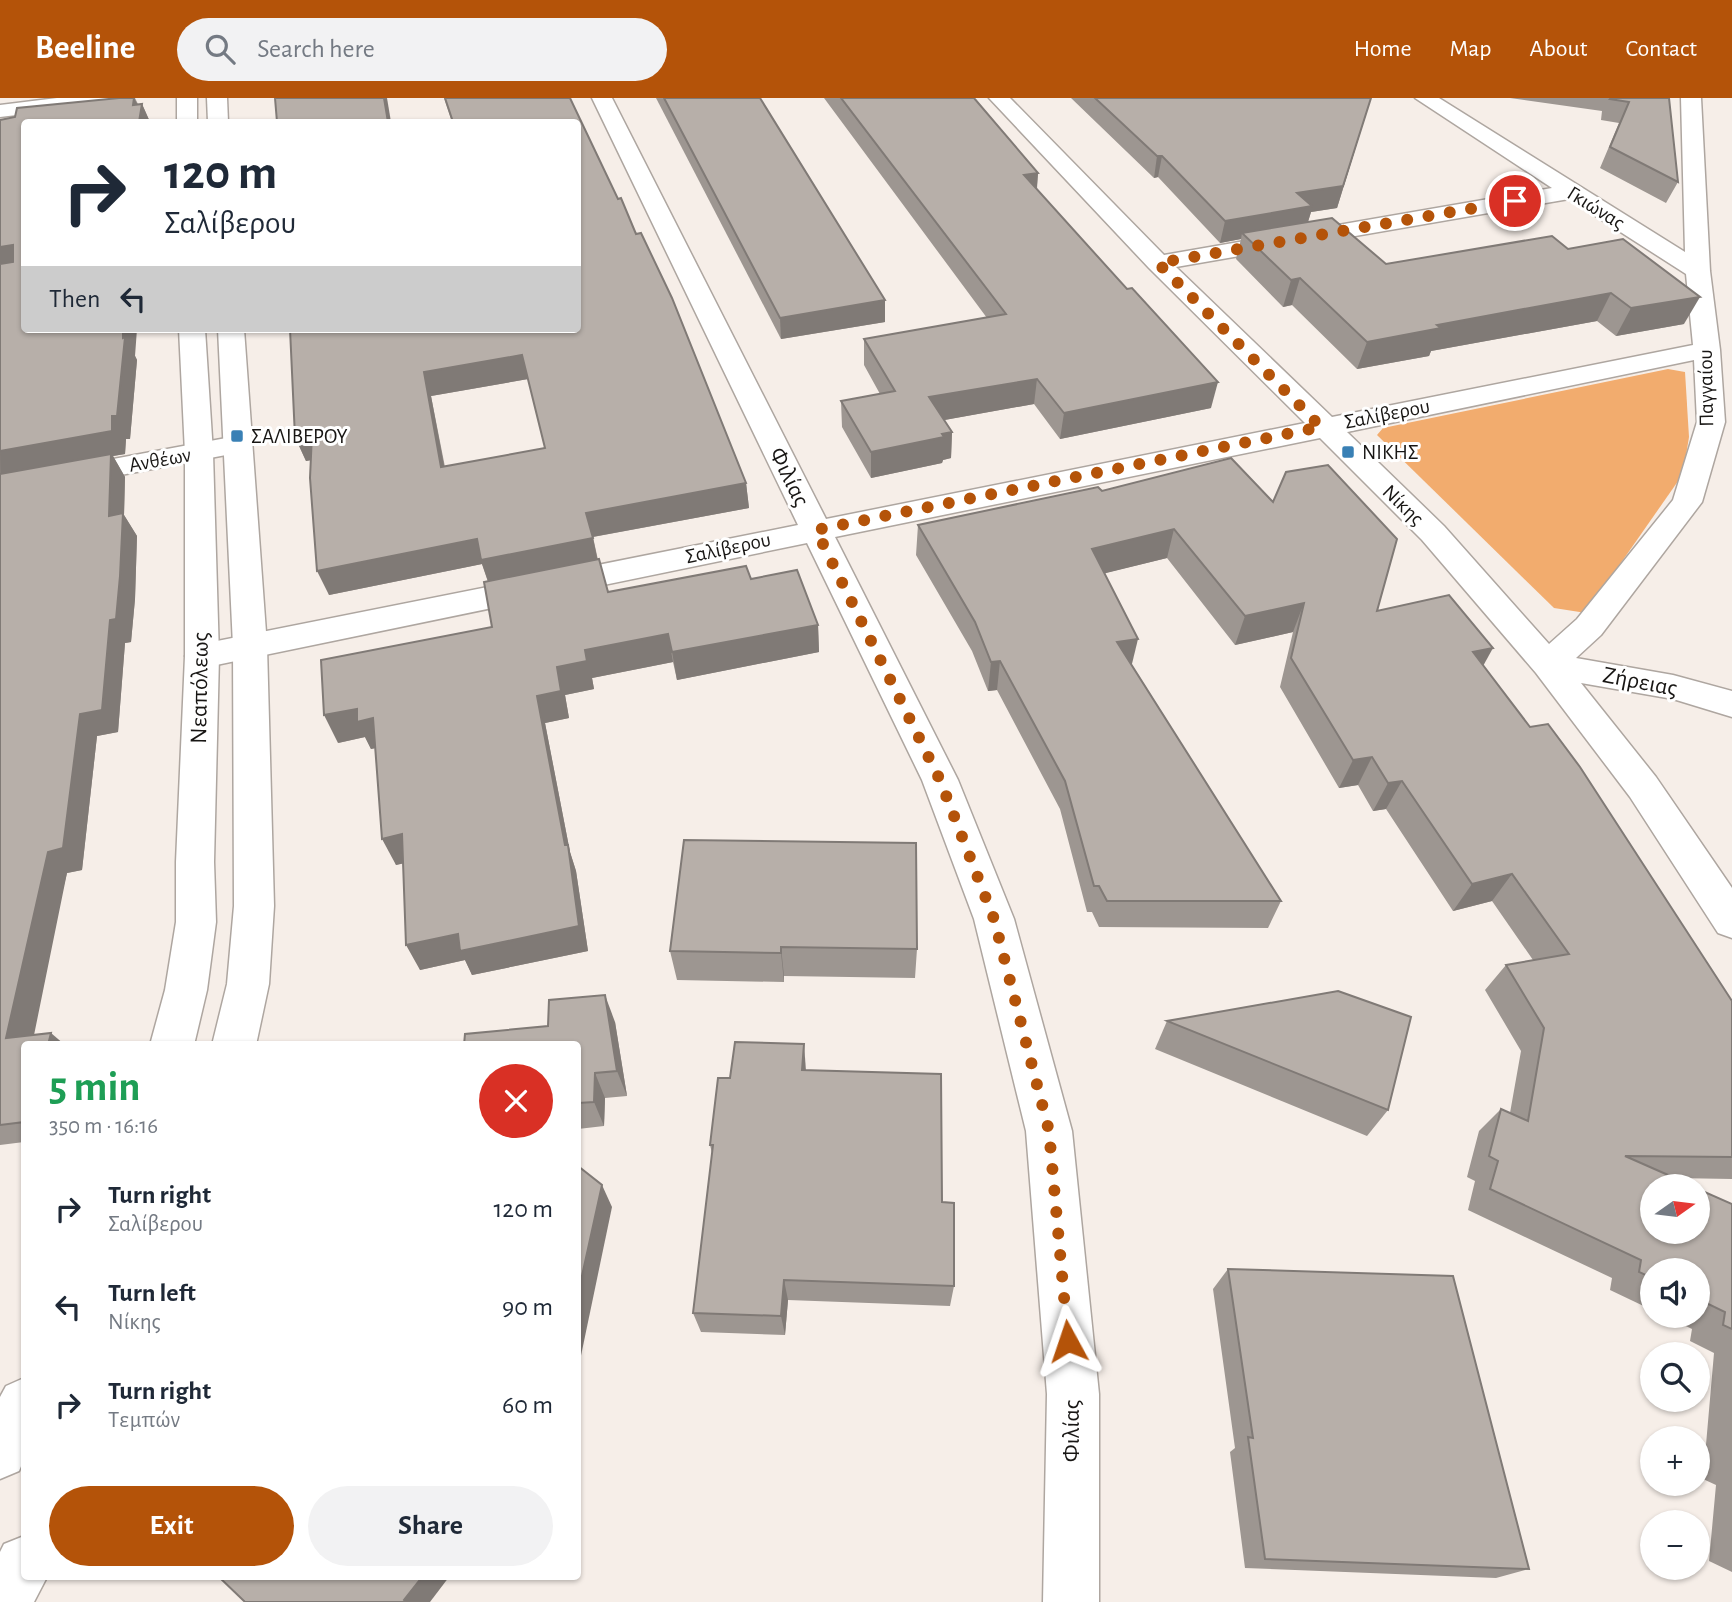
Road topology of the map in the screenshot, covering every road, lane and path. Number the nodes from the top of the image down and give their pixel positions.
1 (107, 98) edge
2 (187, 98) edge
3 (216, 98) edge
4 (602, 98) edge
5 (999, 98) edge
6 (1425, 98) edge
7 (1691, 98) edge
8 (0, 111) edge
9 (187, 119) edge
10 (218, 119) edge
11 (1570, 192) junction
12 (1158, 263) junction
13 (1698, 271) junction
14 (192, 333) edge
15 (231, 333) edge
16 (1707, 349) junction
17 (1722, 424) edge
18 (1321, 427) junction
19 (237, 445) junction
20 (199, 453) junction
21 (0, 489) edge
22 (816, 530) junction
23 (250, 646) junction
24 (202, 656) junction
25 (1548, 665) junction
26 (1732, 704) edge
27 (1732, 921) edge
28 (173, 1041) edge
29 (235, 1041) edge
30 (21, 1410) edge
31 (0, 1452) edge
32 (21, 1569) edge
33 (2, 1602) edge
34 (1071, 1602) edge

1 - 8 street
2 - 9 street
3 - 10 street
4 - 22 street, Φιλίας
5 - 12 street, Νίκης
6 - 11 street, Γκιώνας
7 - 13 street, Παγγαίου
11 - 12 street
11 - 13 street, Γκιώνας
12 - 18 street, Νίκης
13 - 16 street, Παγγαίου
14 - 20 street, Νεαπόλεως
15 - 19 street, Νεαπόλεως
16 - 17 street, Παγγαίου
16 - 18 street, Σαλίβερου
17 - 25 street, Παγγαίου
18 - 22 street, Σαλίβερου
18 - 25 street, Νίκης
19 - 20 street, Ανθέων
19 - 23 street, Νεαπόλεως
20 - 21 street, Ανθέων
20 - 24 street, Νεαπόλεως
22 - 23 street, Σαλίβερου
22 - 34 street, Φιλίας
23 - 24 street, Σαλίβερου
23 - 29 street, Νεαπόλεως
24 - 28 street, Νεαπόλεως
25 - 26 street, Ζήρειας
25 - 27 street, Νίκης
30 - 31 street
32 - 33 street

